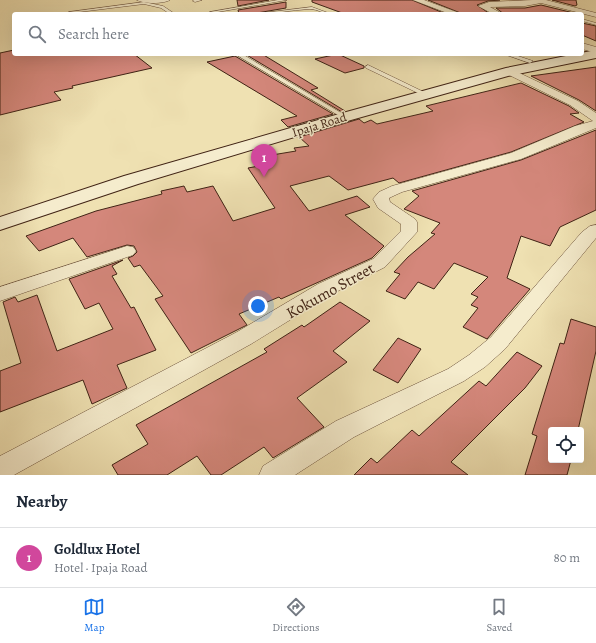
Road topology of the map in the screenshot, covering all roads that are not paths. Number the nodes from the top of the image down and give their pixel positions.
1 (141, 0) edge
2 (166, 0) edge
3 (284, 0) edge
4 (417, 0) edge
5 (538, 0) edge
6 (71, 12) dead end
7 (170, 12) edge
8 (212, 12) dead end
9 (275, 12) edge
10 (323, 12) edge
11 (452, 12) edge
12 (496, 12) edge
13 (596, 15) edge
14 (584, 21) edge
15 (596, 24) edge
16 (584, 47) edge
17 (596, 50) edge
18 (584, 52) edge
19 (596, 54) edge
20 (584, 55) edge
21 (241, 56) edge
22 (514, 56) edge
23 (571, 56) edge
24 (558, 57) edge
25 (530, 61) junction
26 (368, 67) dead end
27 (509, 71) junction
28 (421, 92) junction
29 (341, 114) junction
30 (596, 118) edge
31 (596, 124) edge
32 (0, 211) edge
33 (0, 224) edge
34 (596, 230) edge
35 (127, 251) dead end
36 (0, 294) edge
37 (0, 469) edge
38 (272, 475) edge

1 - 2 street
3 - 8 lane
4 - 11 street
5 - 12 street
5 - 13 street
6 - 7 lane
9 - 10 lane
14 - 15 lane
16 - 17 street
17 - 18 main road
19 - 20 main road, Ipaja Road
21 - 29 lane
22 - 25 lane
23 - 24 main road, Ipaja Road
24 - 25 main road, Ipaja Road
24 - 27 main road, Ipaja Road
25 - 28 main road, Ipaja Road
26 - 28 lane
27 - 28 main road, Ipaja Road
27 - 30 street
28 - 29 main road, Ipaja Road
29 - 32 main road, Ipaja Road
29 - 33 main road, Ipaja Road
31 - 37 street, Kokumo Street
34 - 38 street
35 - 36 street

